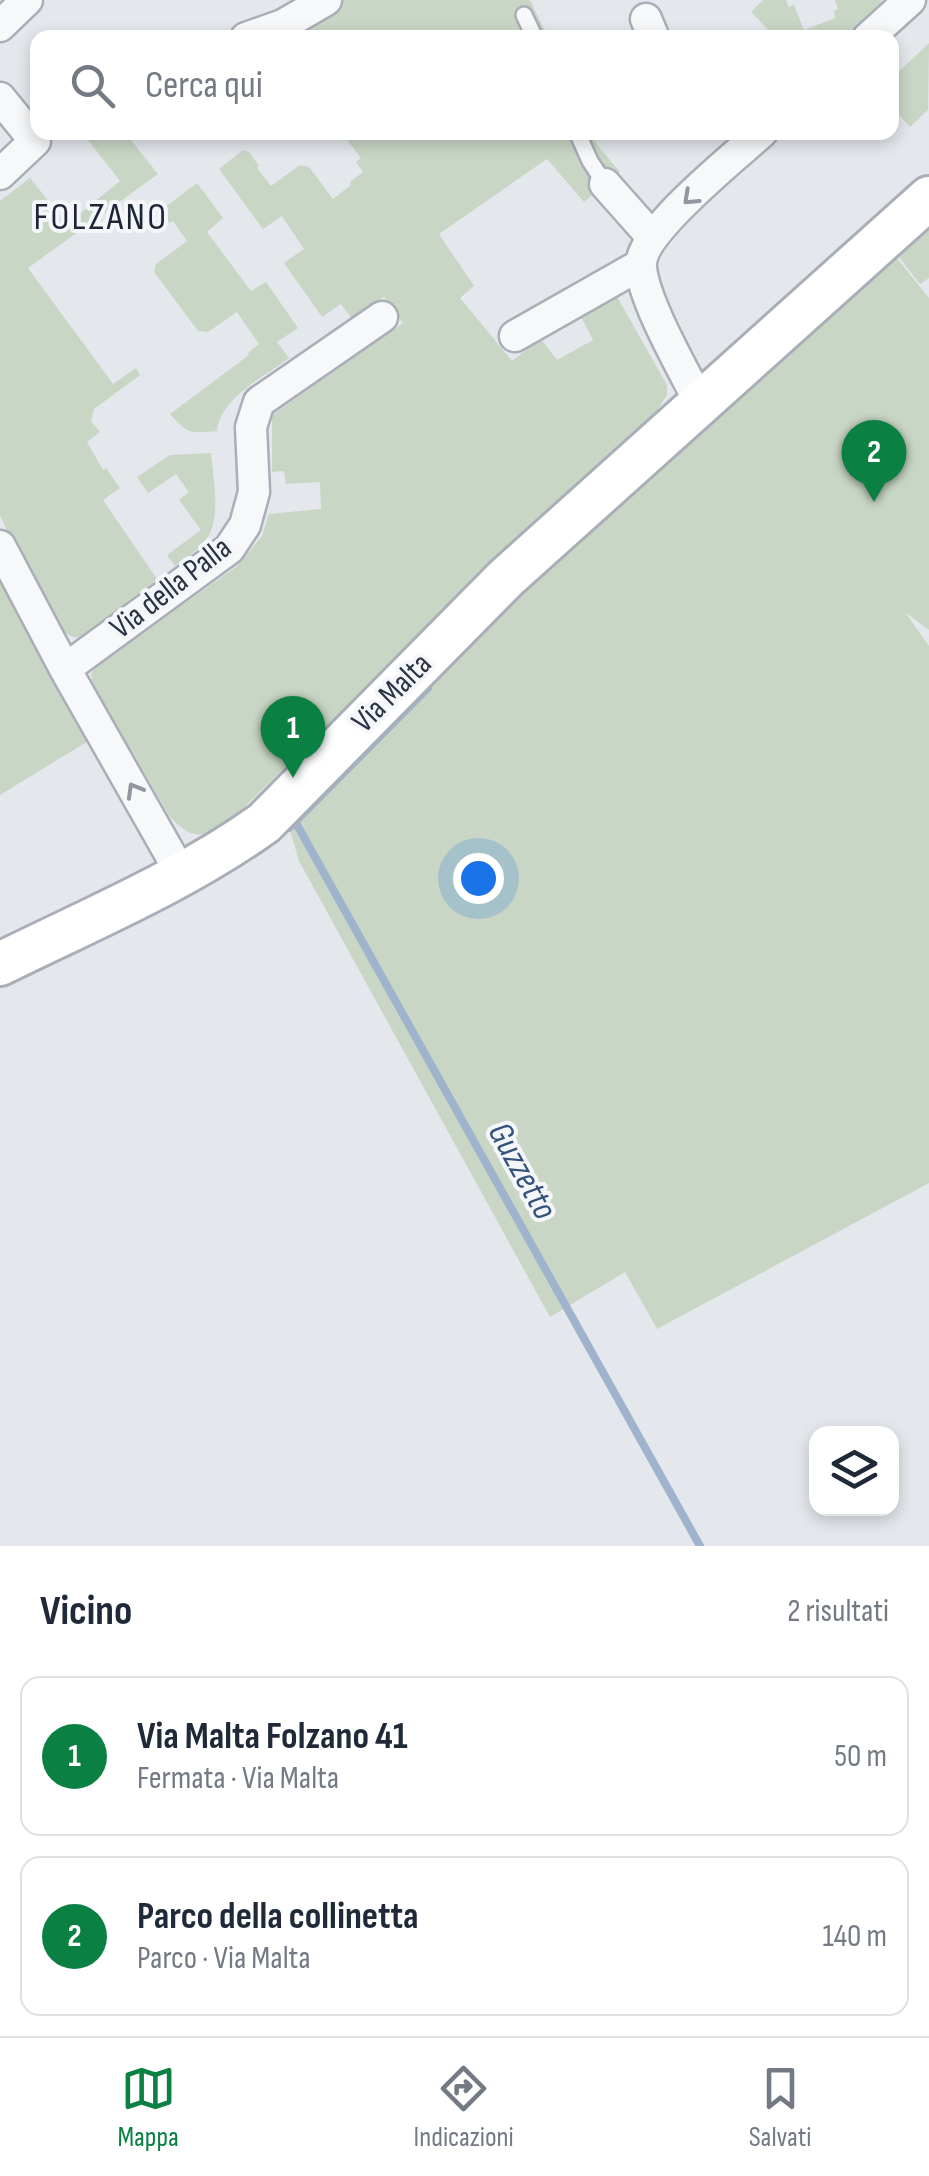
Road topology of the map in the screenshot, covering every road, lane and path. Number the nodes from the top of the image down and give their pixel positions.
1 (27, 0) edge
2 (326, 0) edge
3 (910, 0) edge
4 (524, 15) dead end
5 (0, 26) edge
6 (268, 30) edge
7 (531, 30) edge
8 (877, 30) edge
9 (0, 98) edge
10 (30, 135) edge
11 (34, 140) edge
12 (580, 140) edge
13 (744, 140) edge
14 (0, 174) edge
15 (605, 184) joint
16 (929, 198) edge
17 (646, 251) junction
18 (382, 317) dead end
19 (515, 336) dead end
20 (700, 403) junction
21 (0, 546) edge
22 (65, 669) junction
23 (182, 875) junction
24 (0, 964) edge

1 - 5 street
2 - 6 street
3 - 8 street
4 - 7 lane
9 - 10 street
11 - 14 street
12 - 15 lane
13 -> 17 street
15 - 17 street
16 - 20 street, Via Malta
17 - 19 street
17 - 20 street
18 - 22 street, Via della Palla
20 - 23 street, Via Malta
21 - 22 street
23 -> 22 street
23 - 24 street, Via Malta

